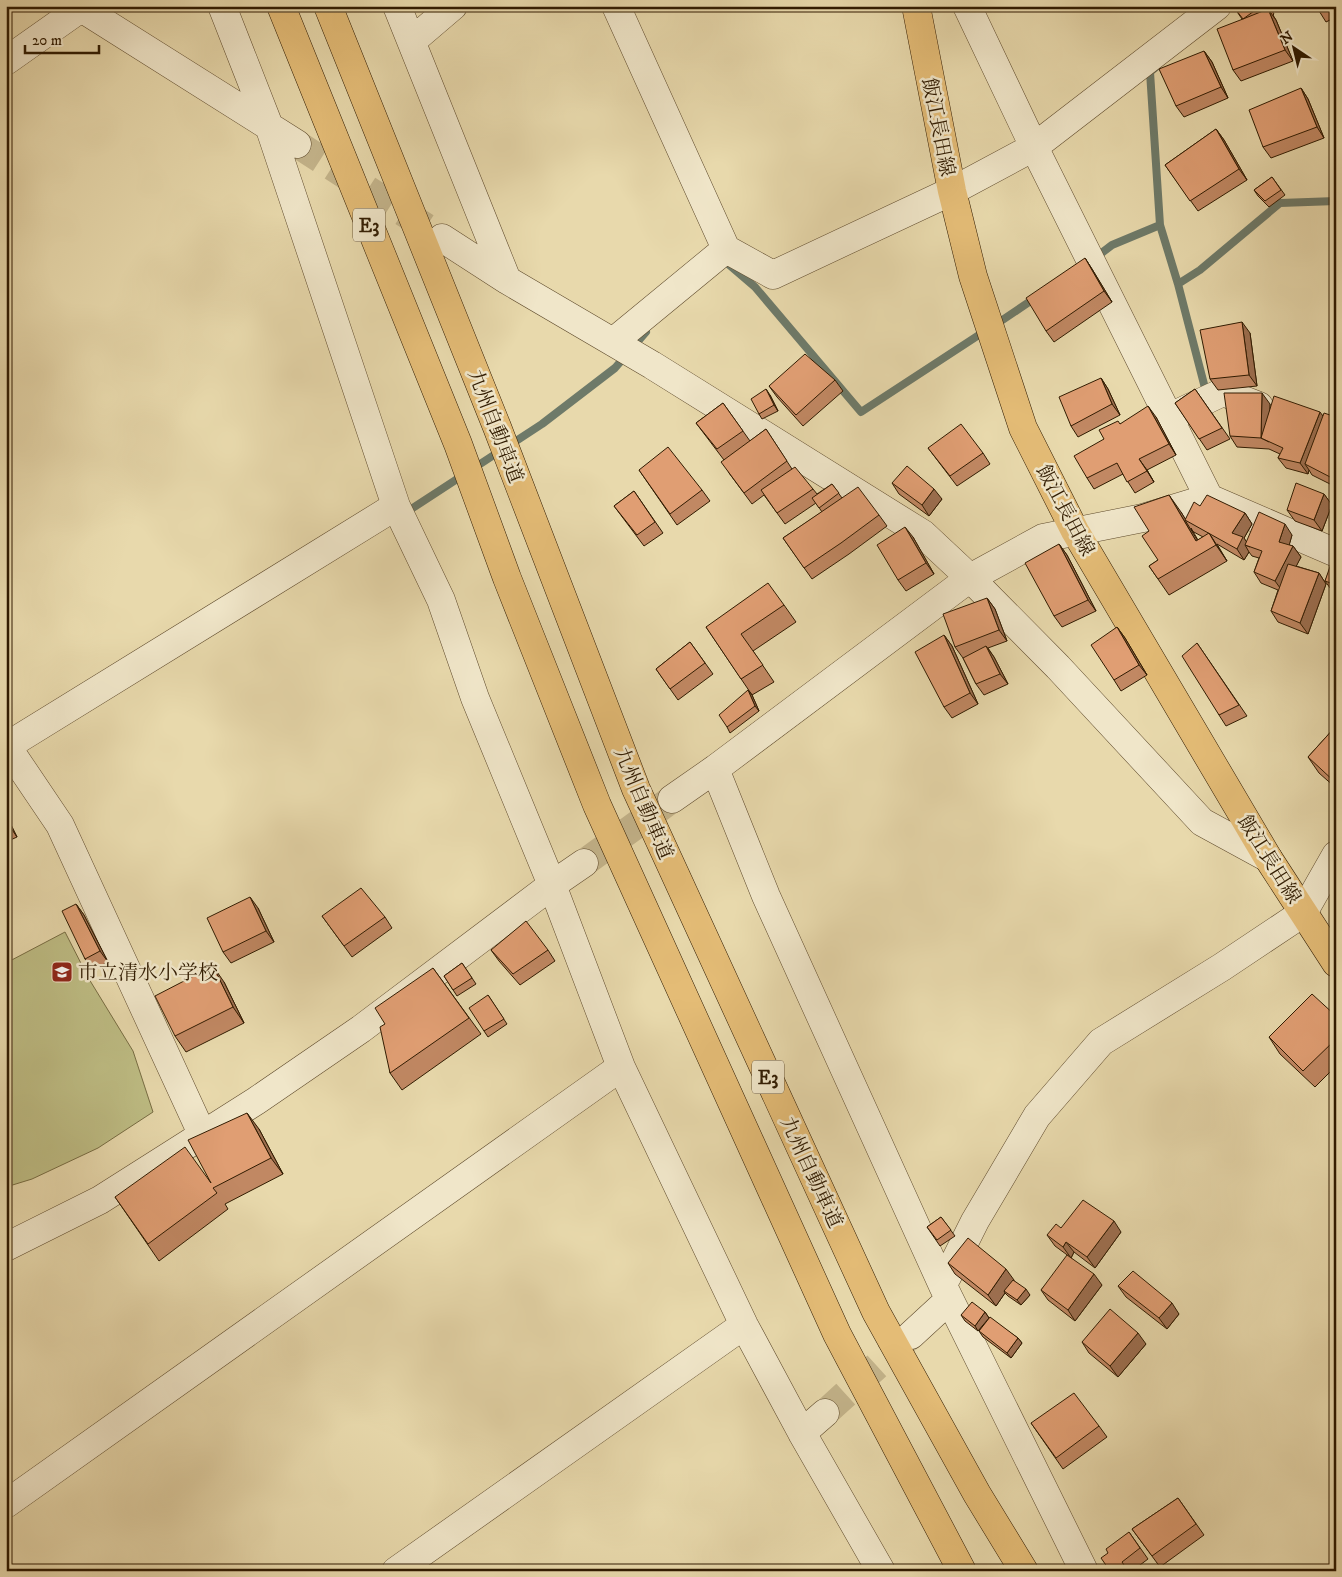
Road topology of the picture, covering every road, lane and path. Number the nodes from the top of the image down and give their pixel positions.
1 (222, 6) edge
2 (281, 6) edge
3 (328, 6) edge
4 (397, 6) edge
5 (453, 6) edge
6 (616, 6) edge
7 (916, 6) edge
8 (967, 6) edge
9 (1217, 6) edge
10 (80, 7) edge
11 (412, 41) junction
12 (6, 61) edge
13 (269, 126) junction
14 (297, 144) tunnel mouth
15 (1034, 147) junction
16 (952, 191) junction
17 (442, 238) tunnel mouth
18 (726, 249) junction
19 (507, 280) junction
20 (613, 342) junction
21 (1284, 415) edge
22 (1169, 418) junction
23 (1209, 498) junction
24 (396, 506) junction
25 (1075, 531) junction
26 (1336, 553) edge
27 (970, 578) junction
28 (7, 746) edge
29 (714, 768) junction
30 (672, 799) tunnel mouth
31 (1336, 855) edge
32 (1268, 858) junction
33 (584, 863) tunnel mouth
34 (552, 885) junction
35 (1303, 913) junction
36 (1336, 963) edge
37 (621, 1067) junction
38 (203, 1136) junction
39 (6, 1247) edge
40 (946, 1293) junction
41 (744, 1325) junction
42 (911, 1335) tunnel mouth
43 (825, 1413) tunnel mouth
44 (802, 1433) junction
45 (977, 1494) junction
46 (6, 1504) edge
47 (396, 1571) edge
48 (882, 1571) edge
49 (962, 1571) edge
50 (1024, 1571) edge
51 (1033, 1571) edge
52 (1084, 1571) edge

1 - 13 street
2 - 49 main road, E3
3 - 45 main road, 九州自動車道 / E3
4 - 11 street
5 - 11 street
6 - 18 street
7 - 16 main road, 飯江長田線
8 - 15 street
9 - 15 street
10 - 12 street
10 - 13 street
11 - 19 street
13 - 14 street
13 - 24 street
15 - 16 street
15 - 22 street
16 - 18 street
16 - 25 main road, 飯江長田線
17 - 19 street
18 - 20 street
19 - 20 street
20 - 27 street
21 - 22 street
22 - 23 street
23 - 25 street
23 - 26 street
24 - 28 street
24 - 34 street
25 - 27 street
25 - 32 main road, 飯江長田線
27 - 29 street
27 - 32 street
28 - 38 street
29 - 30 street
29 - 40 street
31 - 35 street
32 - 35 main road, 飯江長田線
33 - 34 street
34 - 37 street
34 - 38 street
35 - 36 main road, 飯江長田線
35 - 40 street
37 - 41 street
37 - 46 street
38 - 39 street
40 - 42 street
40 - 52 street
41 - 44 street
41 - 47 street
43 - 44 street
44 - 48 street
45 - 50 main road, 九州自動車道 / E3
45 - 51 main road

